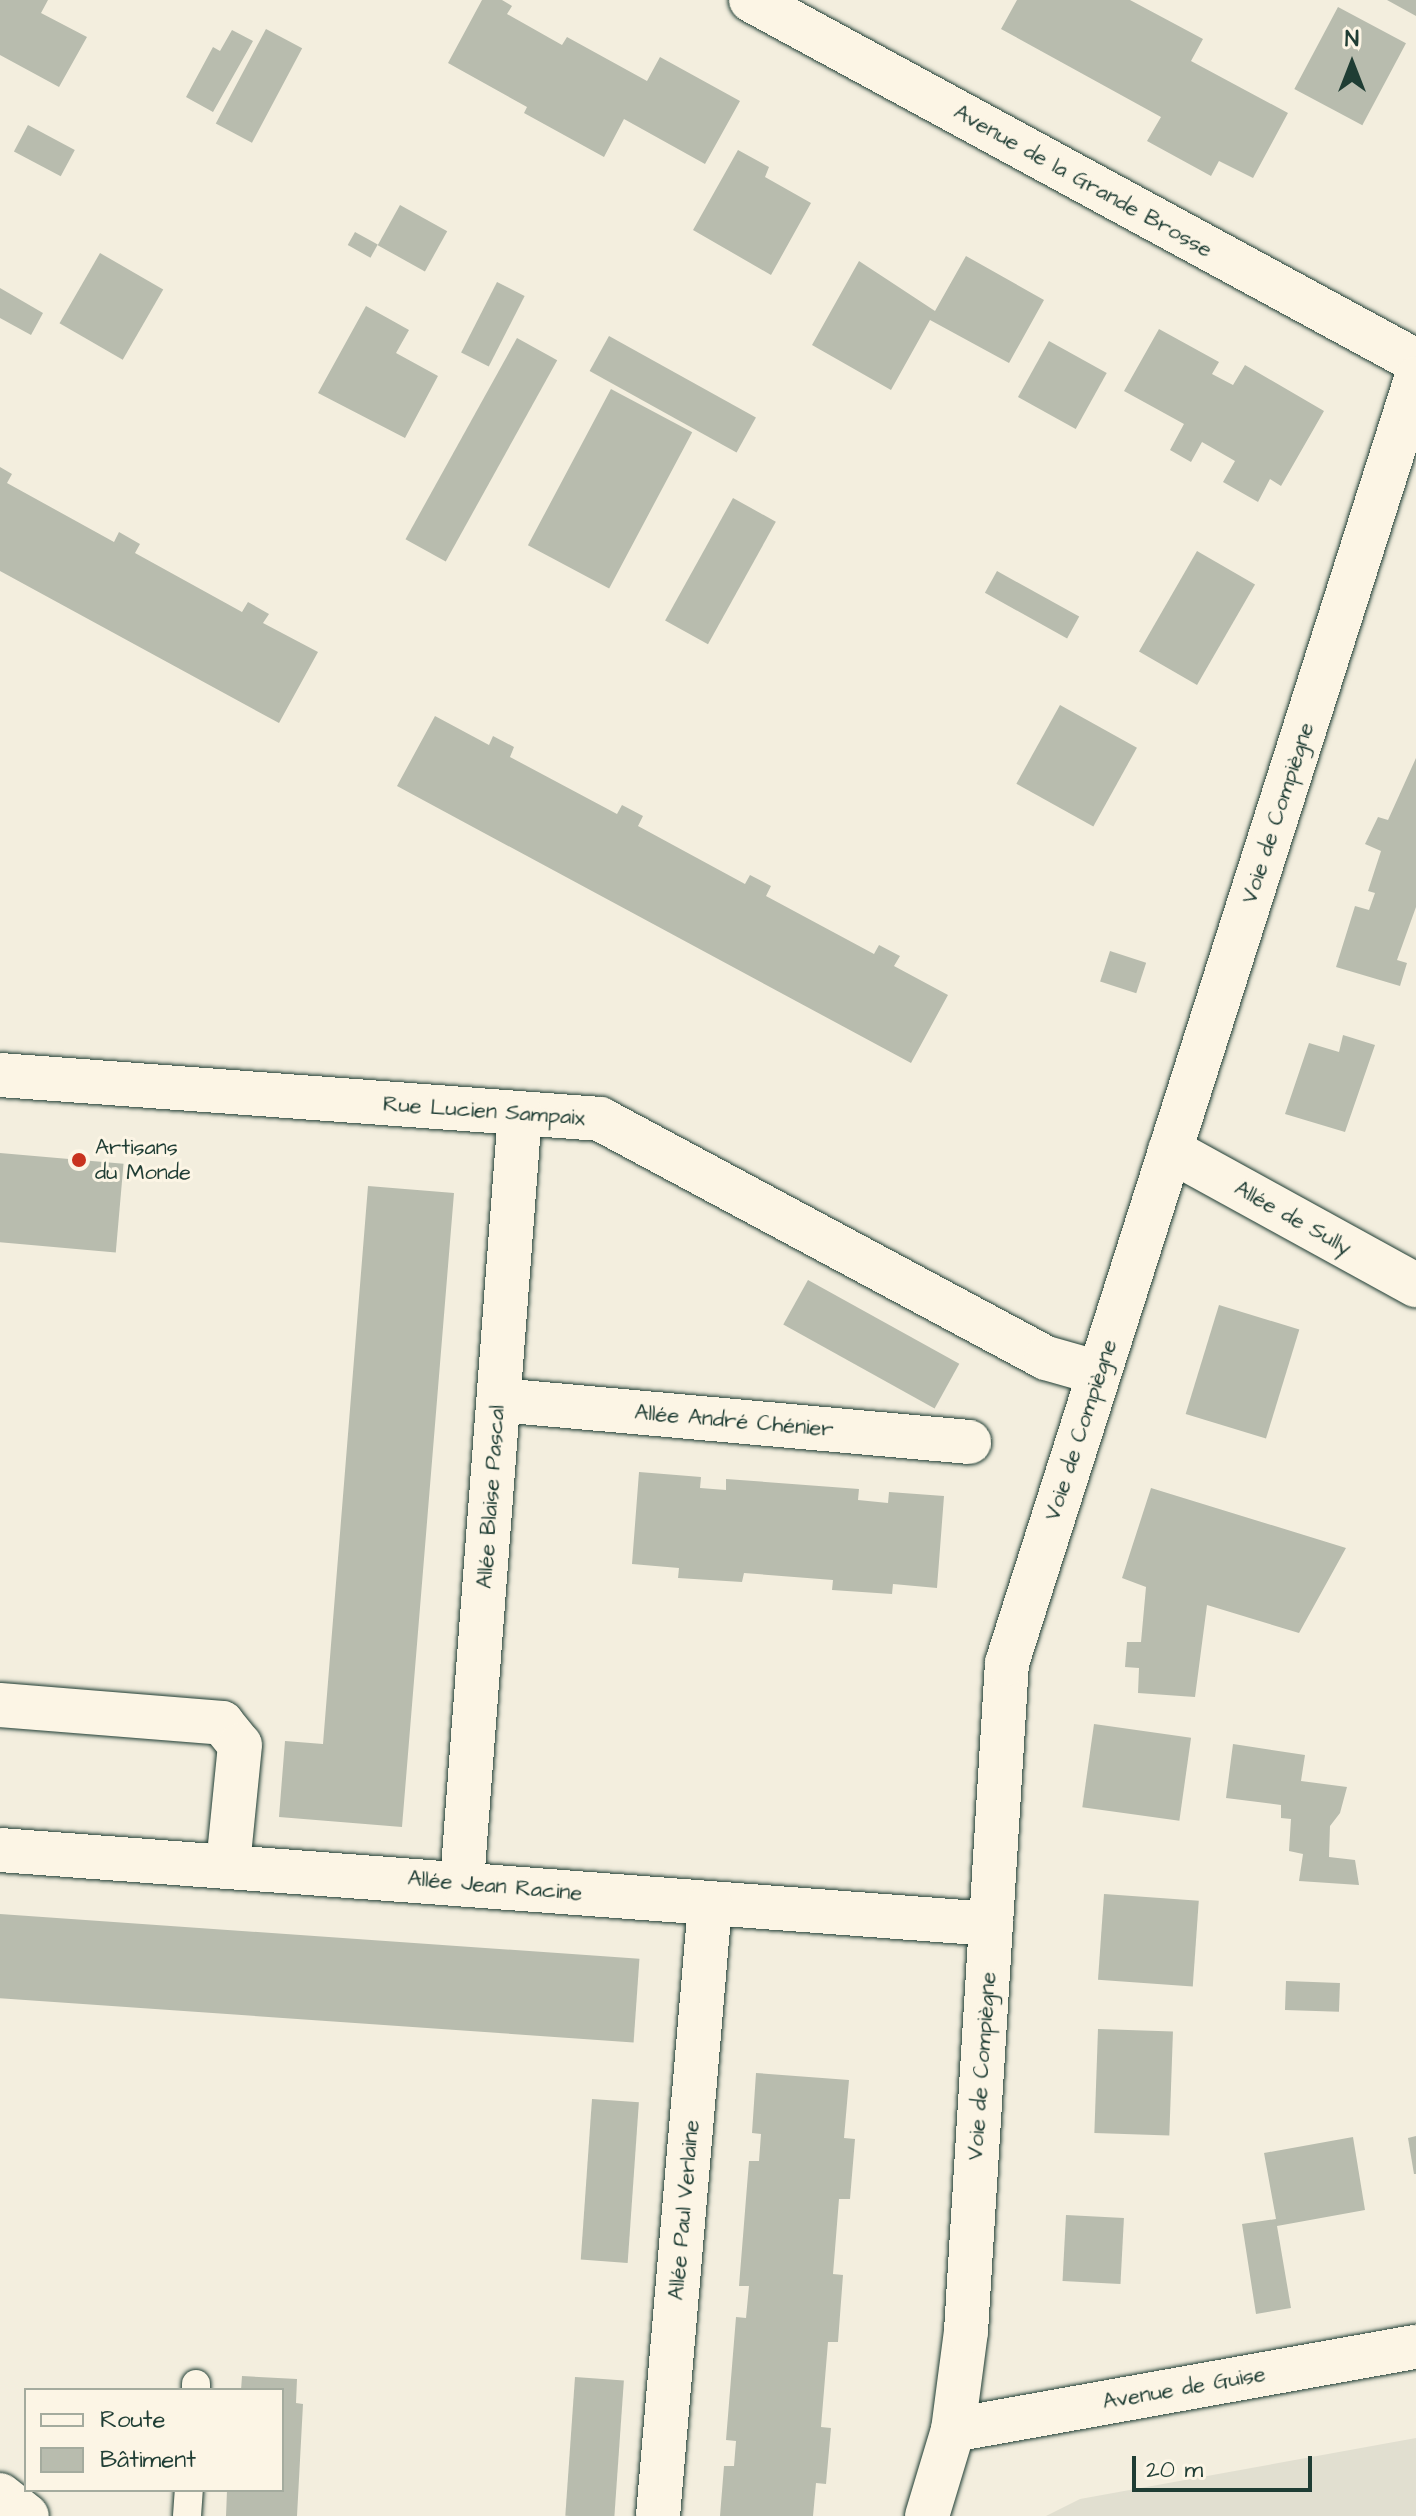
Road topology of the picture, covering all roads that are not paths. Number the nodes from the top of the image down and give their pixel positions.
1 (751, 0) edge
2 (1416, 361) edge
3 (1416, 379) edge
4 (0, 1075) edge
5 (520, 1113) junction
6 (1170, 1150) junction
7 (1416, 1285) edge
8 (1099, 1373) junction
9 (499, 1400) junction
10 (969, 1442) dead end
11 (0, 1705) edge
12 (0, 1850) edge
13 (228, 1866) junction
14 (462, 1882) junction
15 (710, 1904) junction
16 (991, 1924) junction
17 (1416, 2347) edge
18 (953, 2430) junction
19 (189, 2492) edge
20 (0, 2495) edge
21 (27, 2516) edge
22 (187, 2516) edge
23 (658, 2516) edge
24 (927, 2516) edge

1 - 2 street, Avenue de la Grande Brosse
3 - 6 street, Voie de Compiègne
4 - 5 street, Rue Lucien Sampaix
5 - 8 street, Rue Lucien Sampaix
5 - 9 street, Allée Blaise Pascal
6 - 7 street, Allée de Sully
6 - 8 street, Voie de Compiègne
8 - 16 street, Voie de Compiègne
9 - 10 street, Allée André Chénier
9 - 14 street, Allée Blaise Pascal
11 - 13 street
12 - 13 street, Allée Jean Racine
13 - 14 street, Allée Jean Racine
14 - 15 street, Allée Jean Racine
15 - 16 street, Allée Jean Racine
15 - 23 street, Allée Paul Verlaine
16 - 18 street, Voie de Compiègne
17 - 18 street, Avenue de Guise
18 - 24 street, Voie de Compiègne
19 - 22 lane
20 - 21 street

